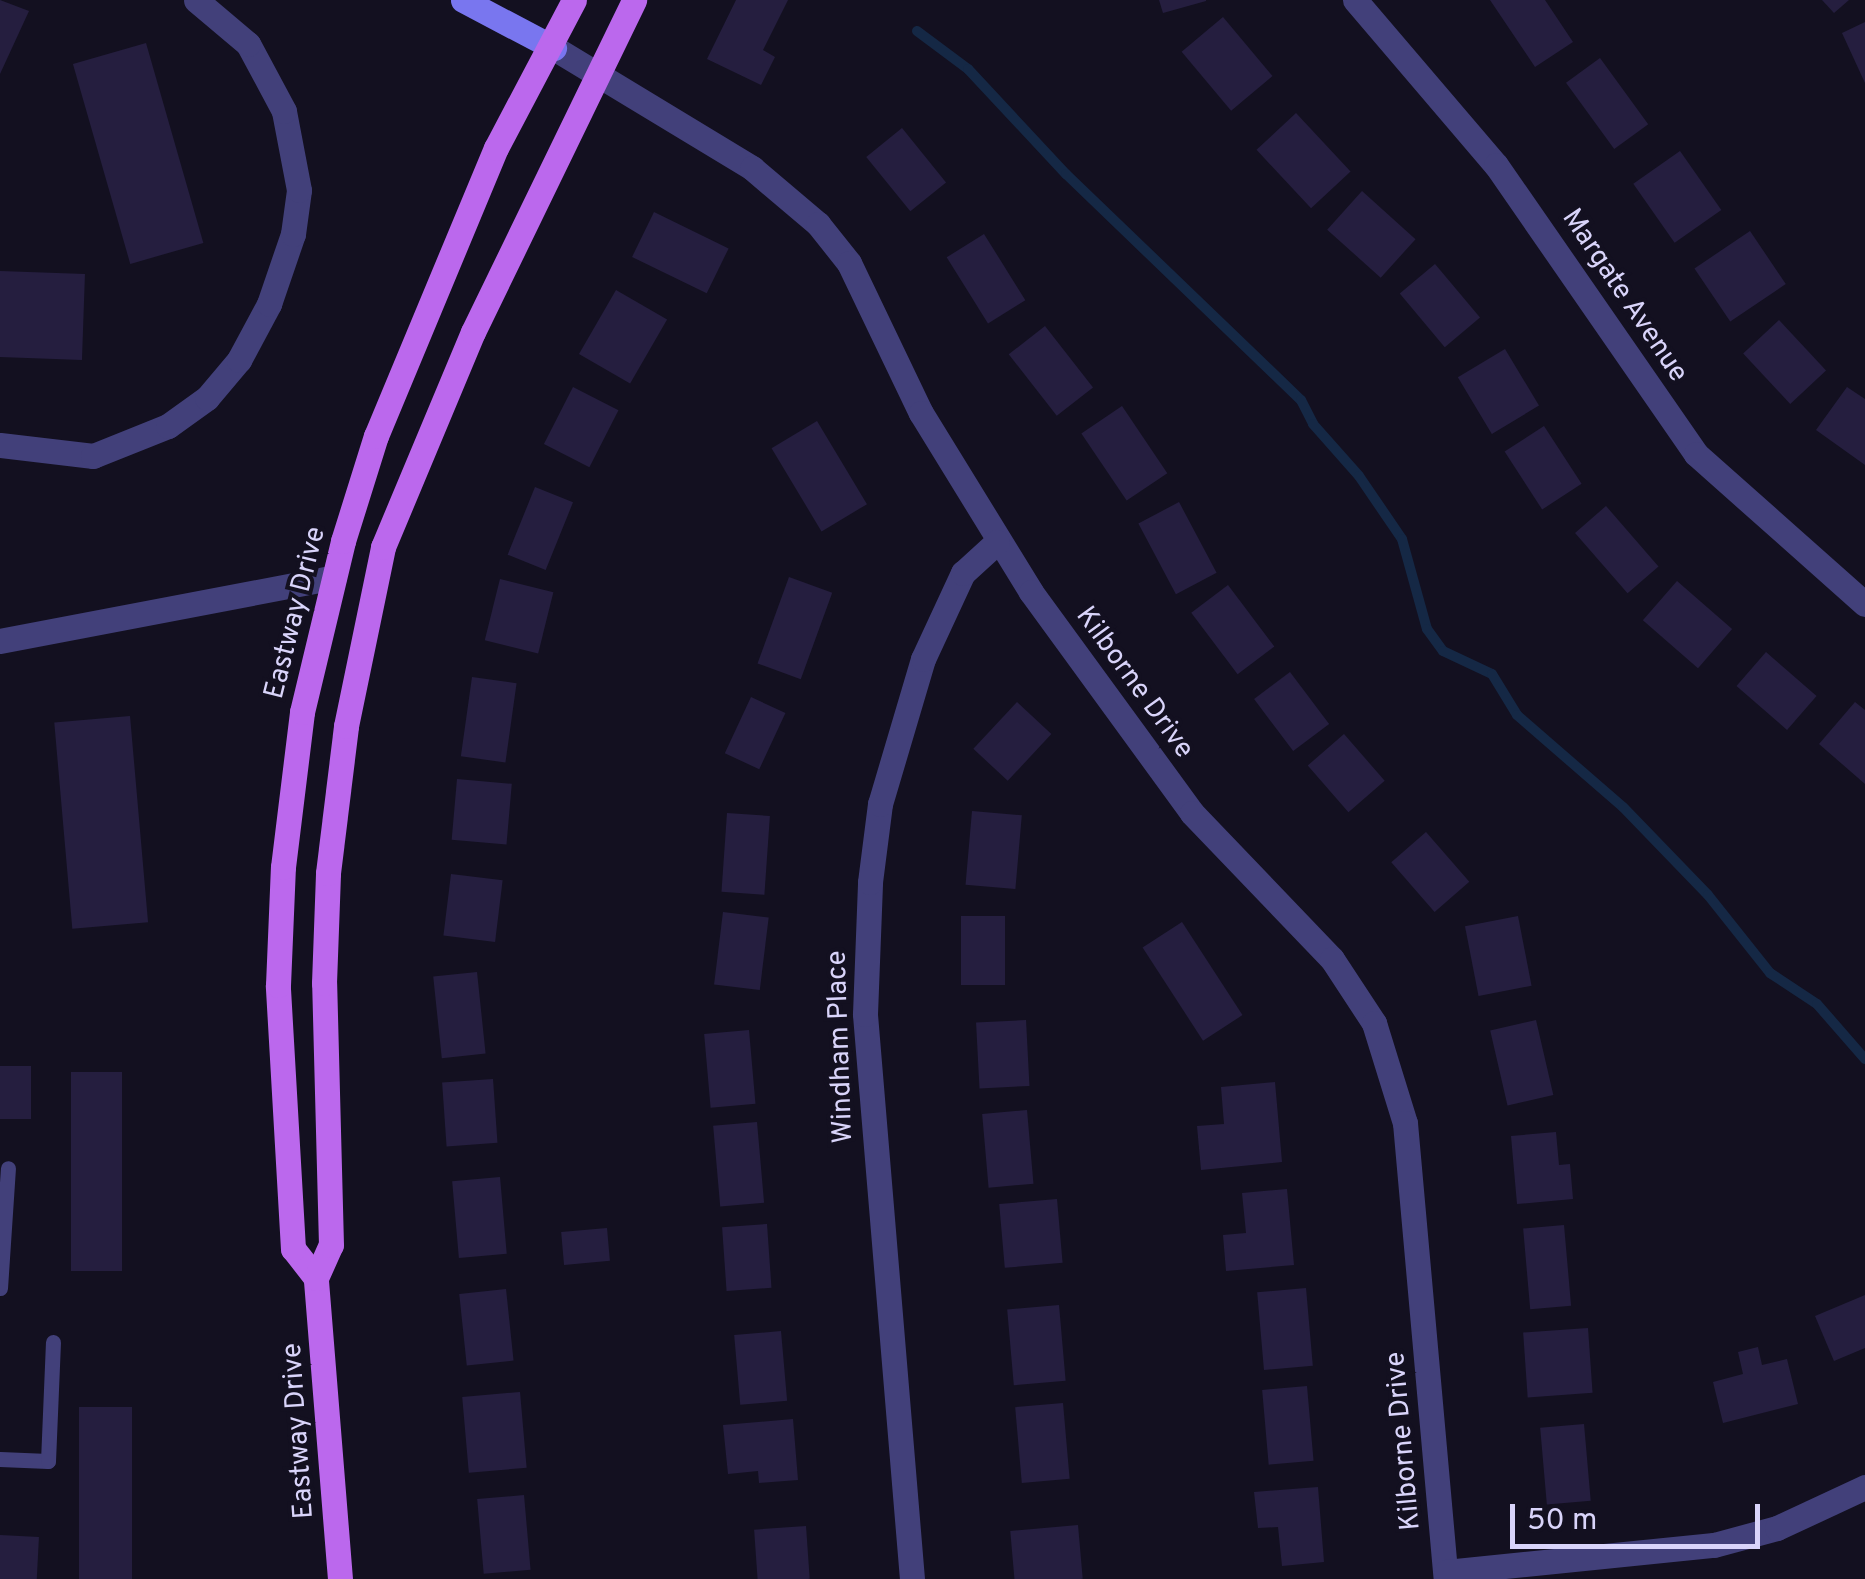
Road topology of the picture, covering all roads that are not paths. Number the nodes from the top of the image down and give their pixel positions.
1 (196, 0) edge
2 (463, 0) edge
3 (574, 0) edge
4 (634, 0) edge
5 (1355, 0) edge
6 (554, 48) junction
7 (602, 77) junction
8 (0, 445) edge
9 (996, 542) junction
10 (334, 577) junction
11 (1865, 604) edge
12 (0, 641) edge
13 (8, 1168) dead end
14 (316, 1278) junction
15 (0, 1288) edge
16 (52, 1342) dead end
17 (0, 1459) edge
18 (1865, 1486) edge
19 (1446, 1576) edge
20 (340, 1579) edge
21 (912, 1579) edge

1 - 8 street
2 - 6 street, Kilborne Drive
3 - 6 main road, Eastway Drive
4 - 7 main road, Eastway Drive
5 - 11 street, Margate Avenue
6 - 7 street, Kilborne Drive
6 - 10 main road, Eastway Drive
7 - 9 street, Kilborne Drive
7 - 14 main road, Eastway Drive
9 - 19 street, Kilborne Drive
9 - 21 street, Windham Place
10 - 12 street
10 - 14 main road, Eastway Drive
13 - 15 lane
14 - 20 main road, Eastway Drive
16 - 17 lane
18 - 19 street

